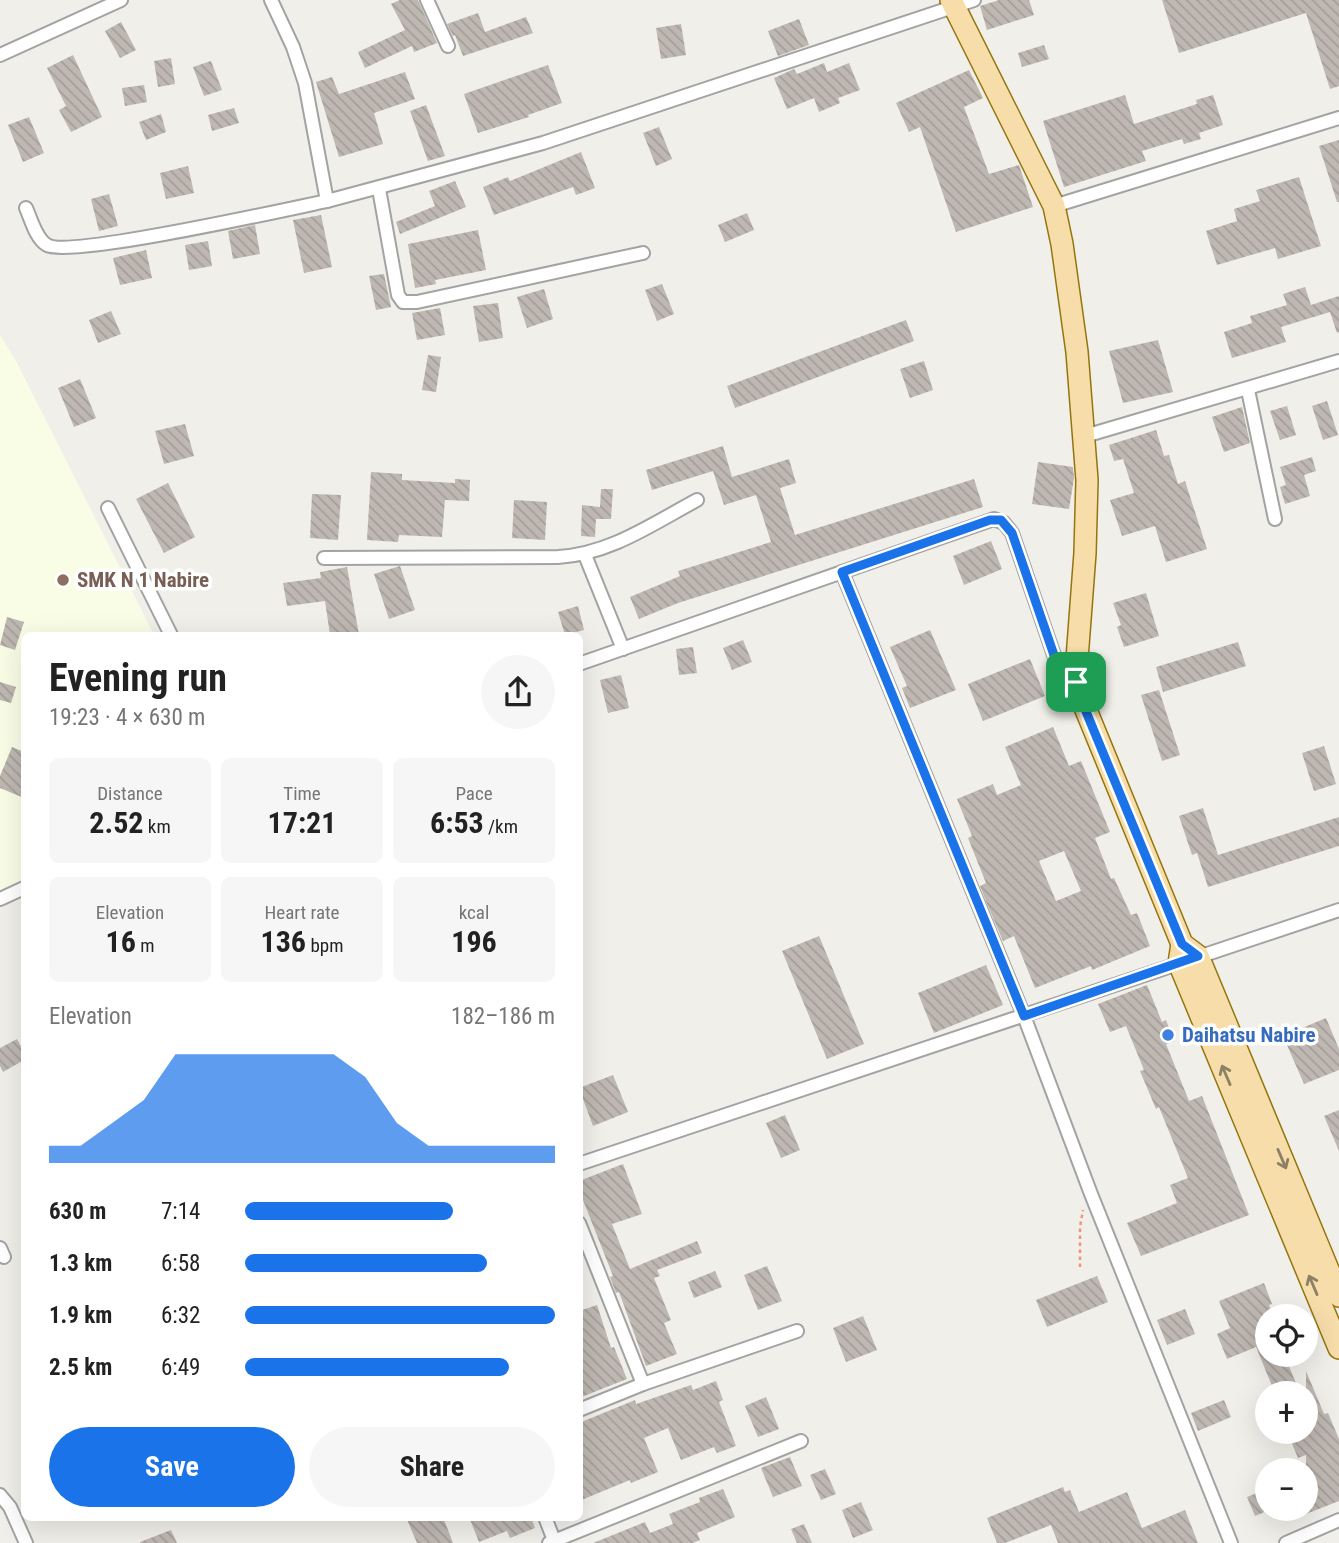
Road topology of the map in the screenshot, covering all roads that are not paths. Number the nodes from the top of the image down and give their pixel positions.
1 (121, 0) edge
2 (271, 0) edge
3 (428, 0) edge
4 (959, 2) edge
5 (448, 46) dead end
6 (0, 55) edge
7 (1339, 118) edge
8 (379, 189) junction
9 (327, 201) junction
10 (1054, 206) junction
11 (26, 208) dead end
12 (643, 253) dead end
13 (1339, 361) edge
14 (1248, 390) junction
15 (1085, 436) junction
16 (696, 500) dead end
17 (108, 508) dead end
18 (1275, 519) dead end
19 (585, 555) junction
20 (324, 558) dead end
21 (842, 572) junction
22 (170, 632) edge
23 (623, 649) junction
24 (583, 663) edge
25 (1076, 682) junction
26 (21, 889) edge
27 (0, 899) edge
28 (1339, 910) edge
29 (1186, 954) junction
30 (1024, 1016) junction
31 (583, 1163) edge
32 (583, 1233) edge
33 (1339, 1296) edge
34 (797, 1331) dead end
35 (1339, 1348) edge
36 (643, 1384) junction
37 (583, 1408) edge
38 (801, 1441) dead end
39 (0, 1495) edge
40 (1339, 1520) edge
41 (546, 1521) edge
42 (553, 1542) edge
43 (26, 1543) edge
44 (1231, 1543) edge
45 (1286, 1543) edge

1 - 6 street
2 - 9 street
3 - 5 street
4 - 8 street
4 - 10 main road
7 - 10 street
8 - 9 street
8 - 12 street
9 - 11 street
10 - 15 main road
13 - 14 street
14 - 15 street
14 - 18 street
15 - 25 main road
16 - 19 street
17 - 22 street
19 - 20 street
19 - 23 street
21 - 23 street
21 - 25 street
21 - 30 street
23 - 24 street
25 - 29 main road
26 - 27 street
28 - 29 street
29 - 30 street
29 -> 33 main road
35 -> 29 main road
30 - 31 street
30 - 44 street
32 - 36 street
34 - 36 street
36 - 37 street
38 - 42 street
39 - 43 street
40 - 45 street
41 - 42 street

